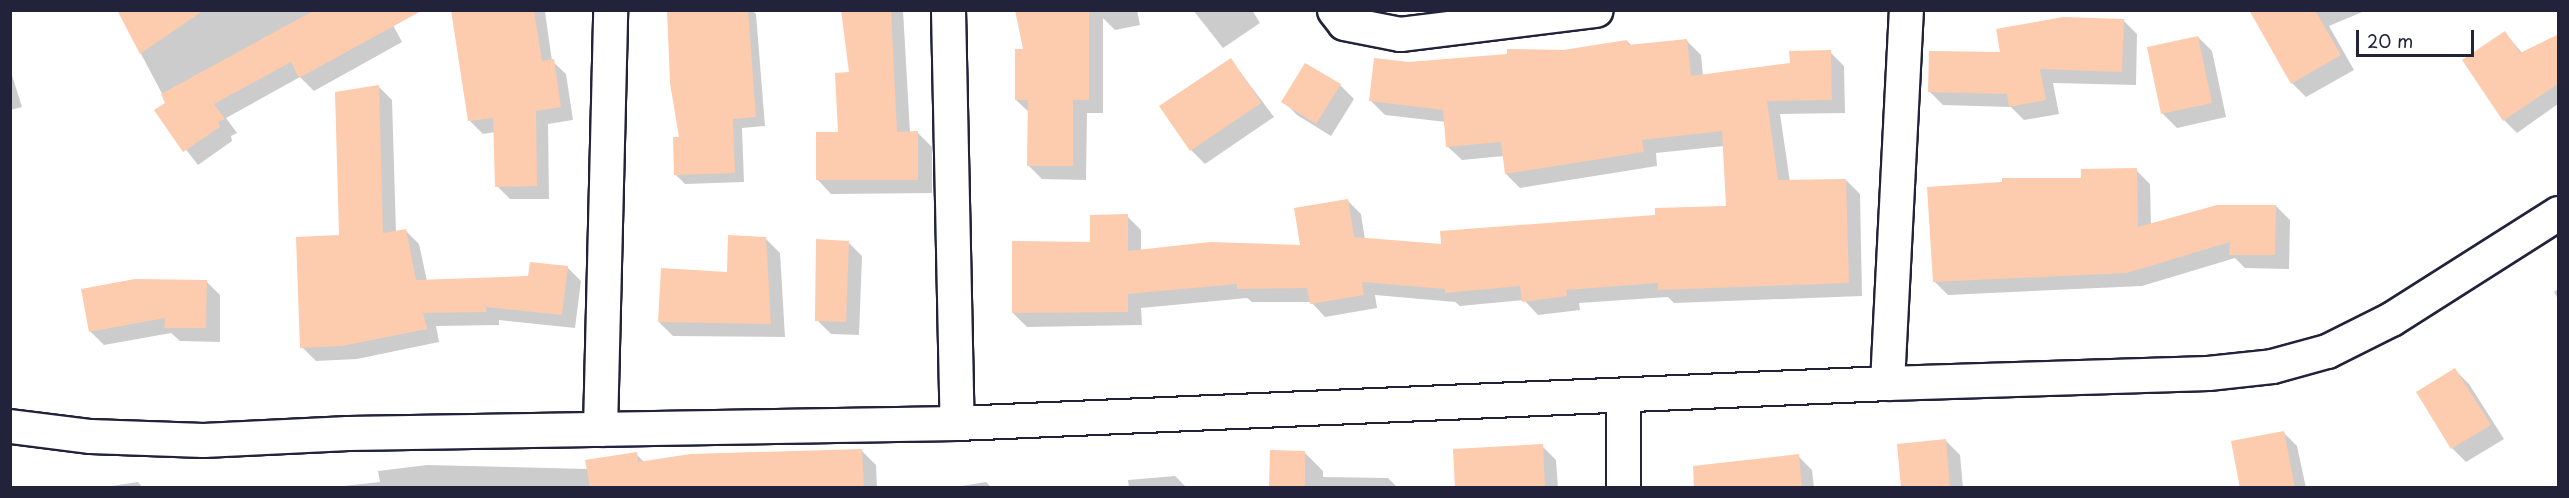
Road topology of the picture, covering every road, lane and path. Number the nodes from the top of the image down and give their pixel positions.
1 (610, 10) edge
2 (948, 10) edge
3 (1334, 10) edge
4 (1596, 10) edge
5 (1906, 10) edge
6 (2559, 213) edge
7 (1887, 382) junction
8 (1623, 396) junction
9 (957, 423) junction
10 (10, 426) edge
11 (600, 429) junction
12 (1623, 488) edge

1 - 11 street
2 - 9 street
3 - 4 street
5 - 7 street
6 - 7 street
7 - 8 street
8 - 9 street
8 - 12 street
9 - 11 street
10 - 11 street

